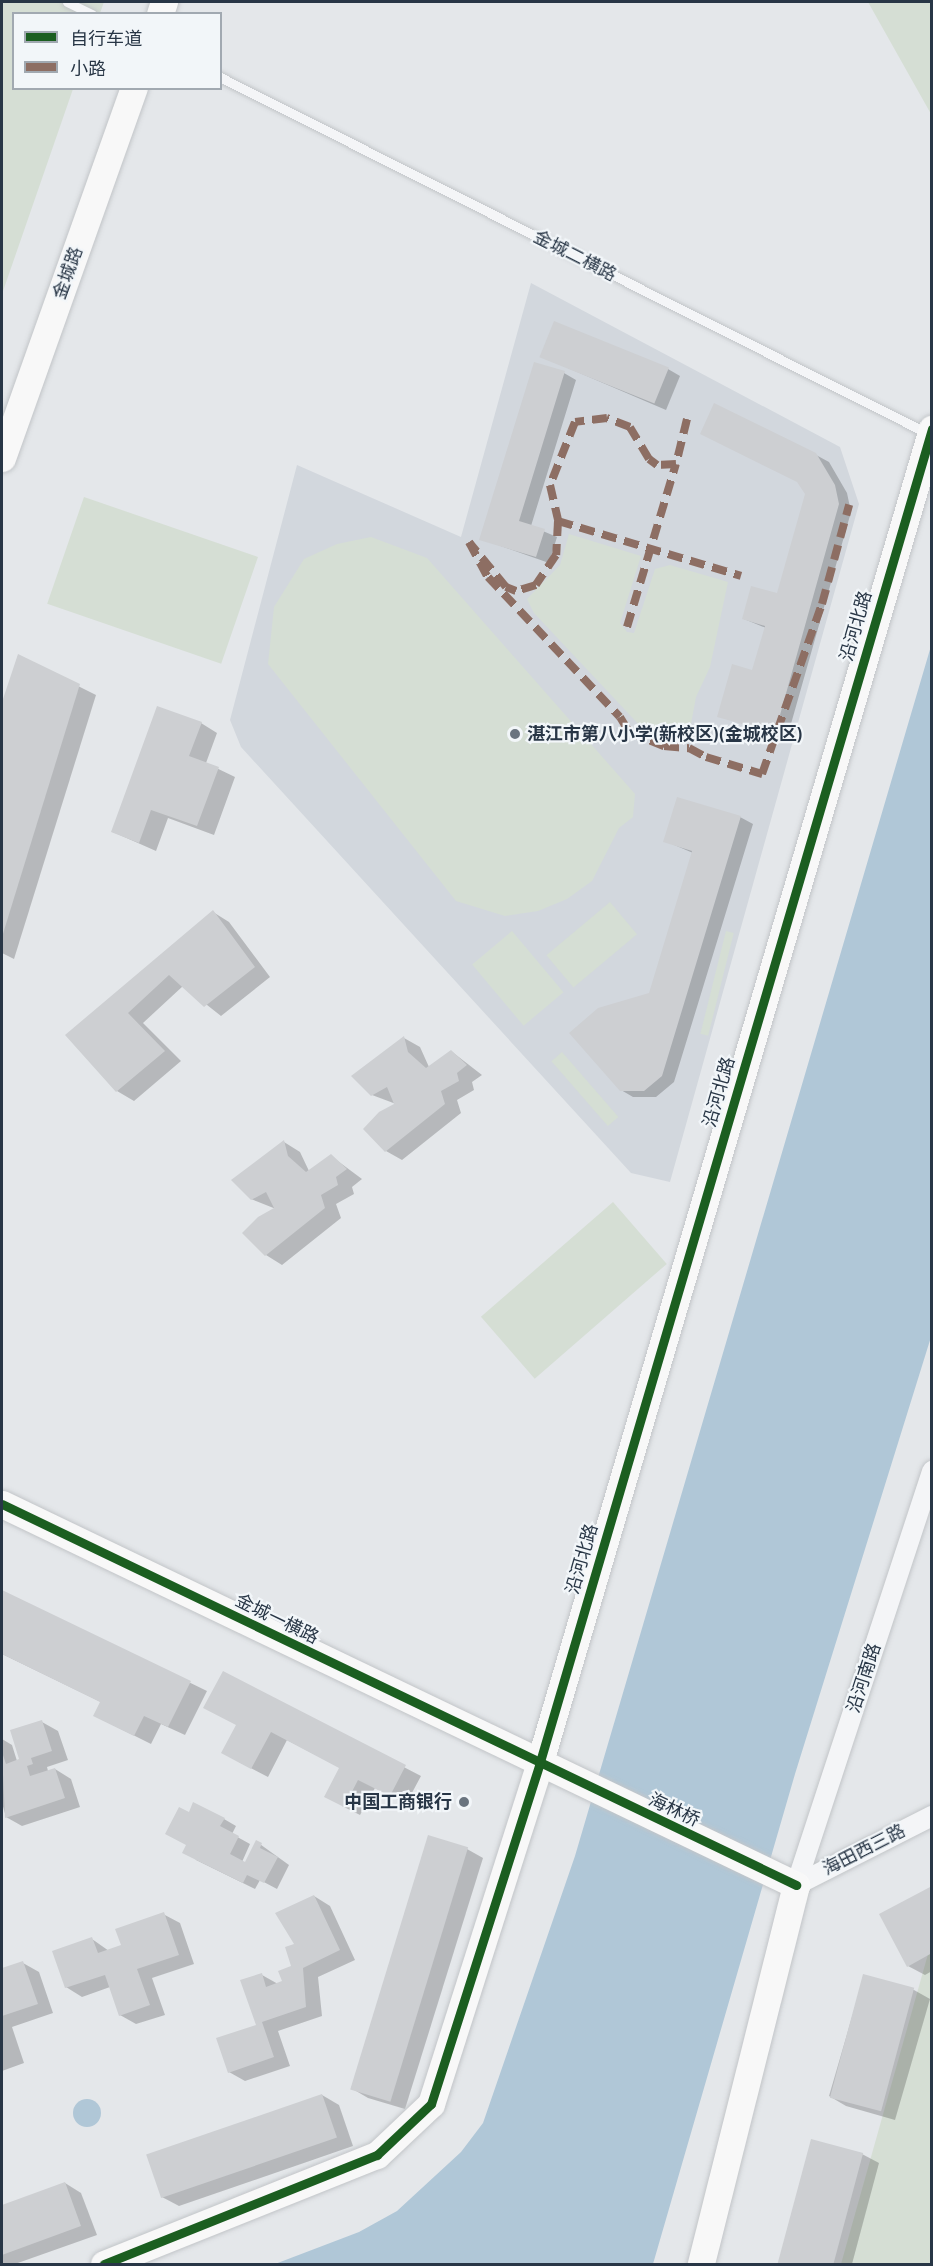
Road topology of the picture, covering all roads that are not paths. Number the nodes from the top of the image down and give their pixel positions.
1 (67, 2) edge
2 (88, 12) edge
3 (222, 78) edge
4 (133, 90) edge
5 (930, 432) edge
6 (2, 458) edge
7 (932, 1471) edge
8 (2, 1504) edge
9 (539, 1765) junction
10 (932, 1816) edge
11 (796, 1885) junction
12 (104, 2265) edge
13 (701, 2265) edge

1 - 2 lane
3 - 5 lane, 金城二横路
4 - 6 street, 金城路
5 - 9 street, 沿河北路
7 - 11 street, 沿河南路
8 - 9 street, 金城一横路
9 - 11 street, 海林桥
9 - 12 street, 沿河北路
10 - 11 street, 海田西三路
11 - 13 street

